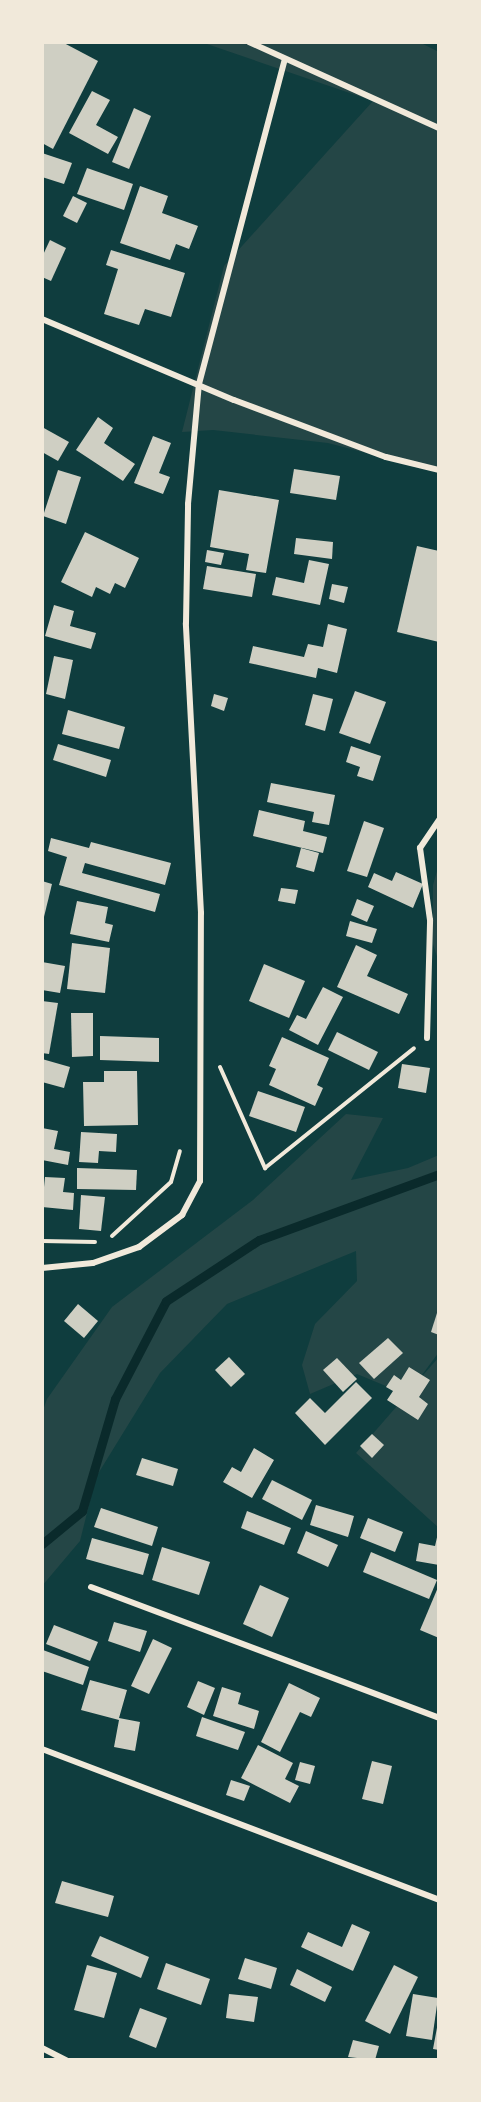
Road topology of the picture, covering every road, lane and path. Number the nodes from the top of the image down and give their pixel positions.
1 (249, 42) edge
2 (285, 59) junction
3 (439, 128) edge
4 (42, 319) edge
5 (200, 384) junction
6 (439, 470) edge
7 (439, 820) edge
8 (427, 1038) joint
9 (202, 1078) junction
10 (184, 1140) dead end
11 (42, 1241) edge
12 (42, 1268) edge
13 (91, 1587) dead end
14 (439, 1718) edge
15 (42, 1749) edge
16 (439, 1900) edge
17 (42, 2048) edge
18 (66, 2060) edge

1 - 2 street
2 - 3 street
2 - 5 street
4 - 5 street
5 - 6 street
5 - 9 street
7 - 8 street
8 - 9 path
9 - 12 street
10 - 11 path
13 - 14 street
15 - 16 street
17 - 18 street

